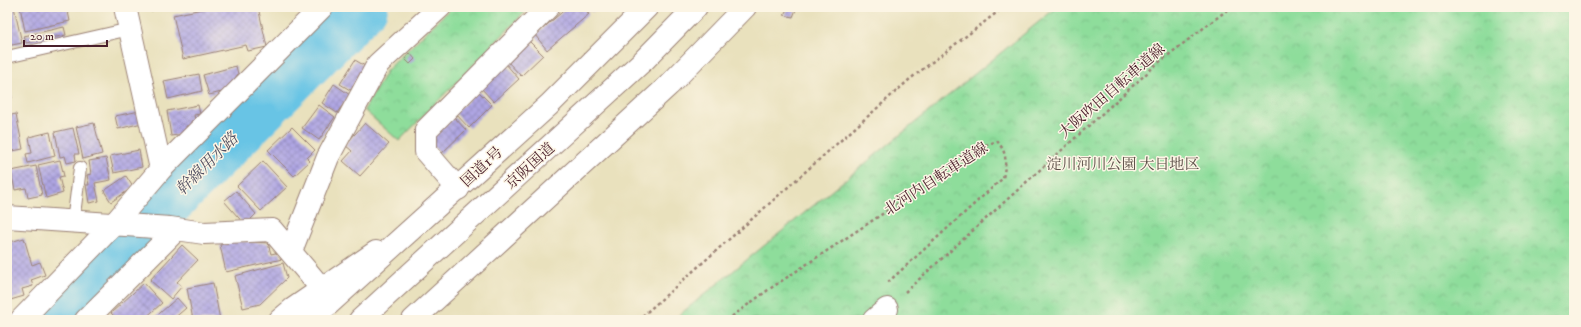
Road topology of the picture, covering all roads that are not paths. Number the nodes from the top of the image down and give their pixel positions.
1 (125, 7) edge
2 (322, 7) edge
3 (440, 7) edge
4 (548, 7) edge
5 (647, 7) edge
6 (696, 7) edge
7 (745, 7) edge
8 (130, 29) junction
9 (7, 56) edge
10 (80, 168) dead end
11 (161, 169) junction
12 (458, 189) junction
13 (7, 217) edge
14 (422, 221) junction
15 (73, 222) junction
16 (118, 224) junction
17 (174, 229) junction
18 (291, 251) junction
19 (322, 289) junction
20 (91, 318) edge
21 (21, 320) edge
22 (280, 320) edge
23 (311, 320) edge
24 (360, 320) edge
25 (413, 320) edge

1 - 8 main road
2 - 11 main road
3 - 18 main road
4 - 12 main road
5 - 12 main road, 国道1号
6 - 24 main road, 京阪国道
7 - 25 main road
8 - 9 lane
8 - 11 main road
10 - 15 lane
11 - 16 main road
12 - 14 main road, 国道1号
13 - 15 main road
14 - 19 main road
14 - 23 main road, 国道1号
15 - 16 main road
16 - 17 main road
16 - 21 main road
17 - 18 main road
17 - 20 main road
18 - 19 main road
19 - 22 main road

